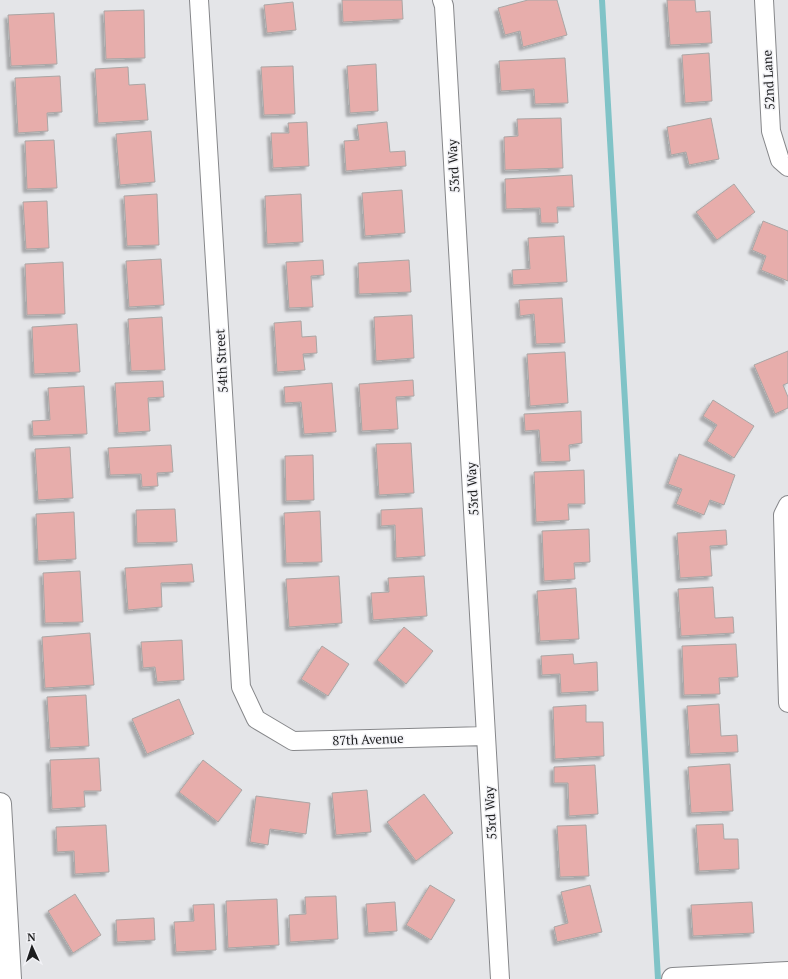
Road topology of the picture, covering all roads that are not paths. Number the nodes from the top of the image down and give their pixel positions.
1 (199, 0) edge
2 (442, 0) edge
3 (764, 0) edge
4 (784, 163) edge
5 (788, 505) edge
6 (788, 703) edge
7 (256, 719) joint
8 (486, 736) junction
9 (0, 804) edge
10 (788, 973) edge
11 (10, 979) edge
12 (500, 979) edge
13 (673, 979) edge
14 (677, 979) edge

1 - 7 street, 54th Street
2 - 8 street, 53rd Way
3 - 4 street, 52nd Lane
5 - 6 street
7 - 8 street, 87th Avenue
8 - 12 street, 53rd Way
9 - 11 street
10 - 14 street
13 - 14 street

